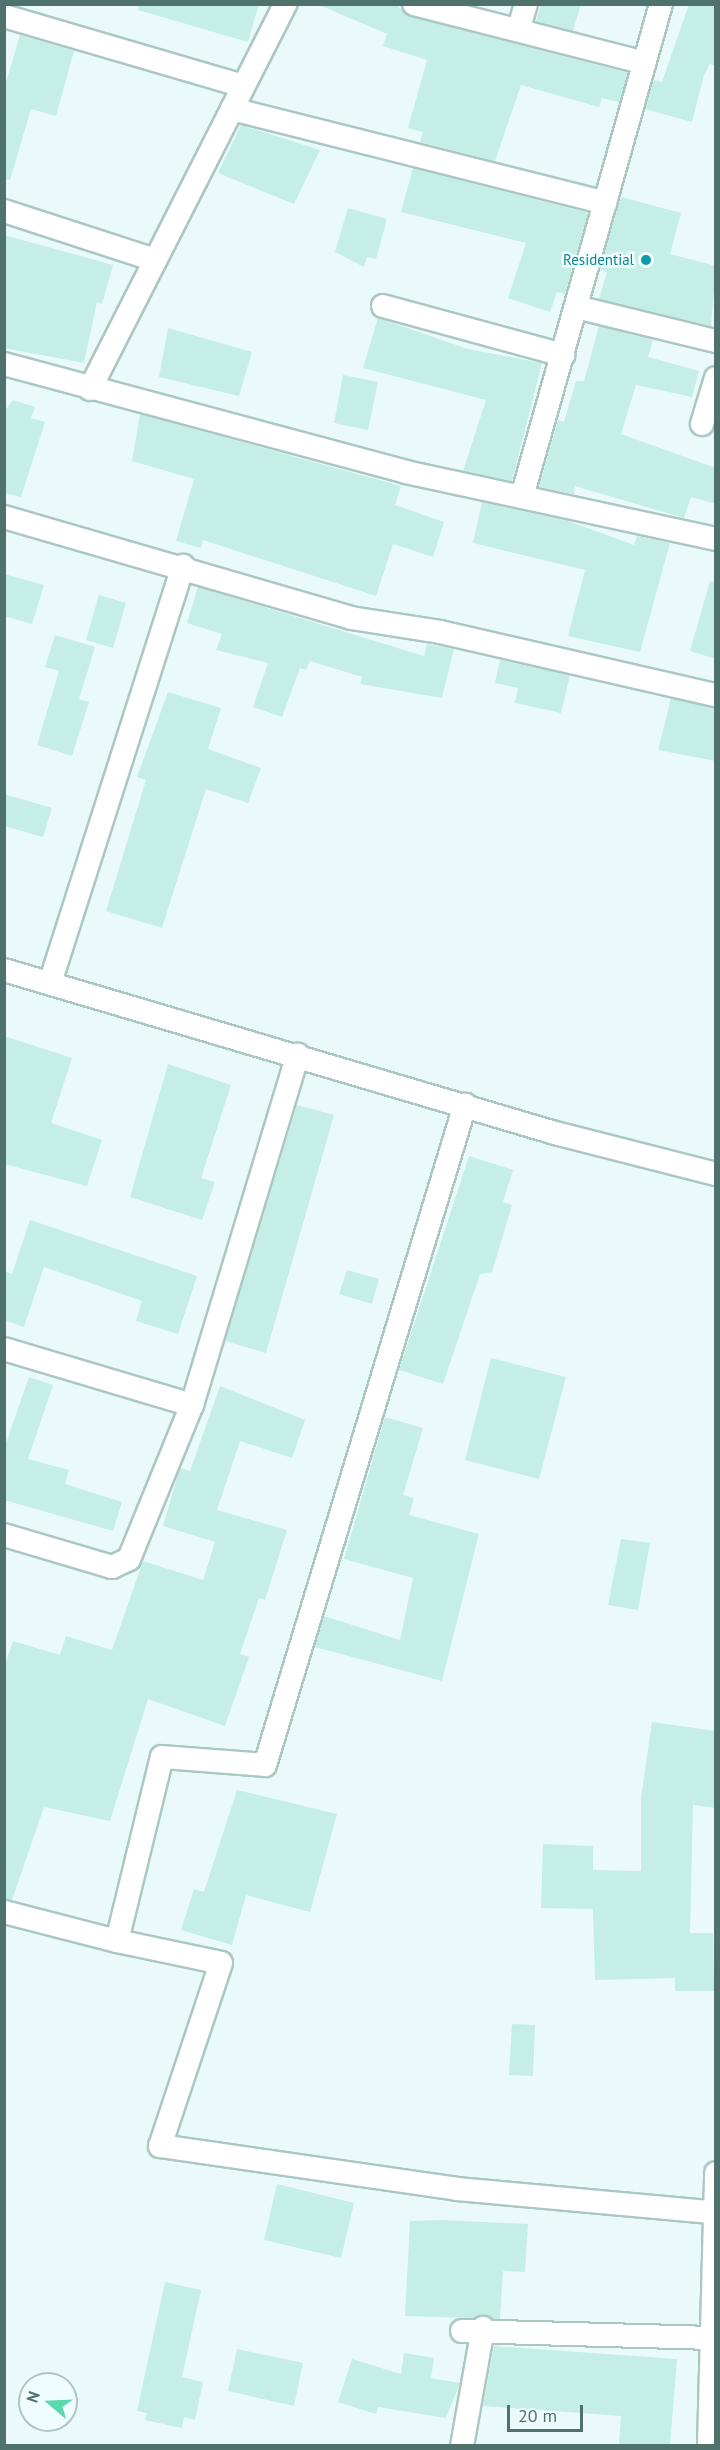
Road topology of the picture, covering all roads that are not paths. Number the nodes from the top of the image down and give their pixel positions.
1 (285, 4) edge
2 (414, 4) edge
3 (526, 4) edge
4 (661, 4) edge
5 (4, 16) edge
6 (519, 28) junction
7 (645, 63) junction
8 (243, 86) junction
9 (232, 109) junction
10 (605, 203) junction
11 (4, 211) edge
12 (155, 260) junction
13 (384, 306) dead end
14 (576, 307) junction
15 (716, 340) edge
16 (563, 355) junction
17 (4, 364) edge
18 (716, 378) edge
19 (90, 388) junction
20 (702, 424) dead end
21 (523, 493) junction
22 (4, 517) edge
23 (716, 539) edge
24 (183, 566) junction
25 (716, 695) edge
26 (4, 970) edge
27 (50, 983) junction
28 (298, 1056) junction
29 (465, 1105) junction
30 (716, 1174) edge
31 (4, 1349) edge
32 (192, 1405) junction
33 (4, 1535) edge
34 (4, 1912) edge
35 (117, 1941) junction
36 (716, 2172) edge
37 (711, 2212) junction
38 (712, 2338) edge
39 (462, 2445) edge
40 (709, 2445) edge

1 - 8 street
2 - 6 street
3 - 6 street
4 - 7 street
5 - 8 street
6 - 7 street
7 - 10 street
8 - 9 street
9 - 10 street
9 - 12 street
10 - 14 street
11 - 12 street
12 - 19 street
13 - 16 street
14 - 15 street
14 - 16 street
16 - 21 street
17 - 19 street
18 - 20 street
19 - 21 street
21 - 23 street
22 - 24 street
24 - 25 street
24 - 27 street
26 - 27 street
27 - 28 street
28 - 29 street
28 - 32 street
29 - 30 street
29 - 35 street
31 - 32 street
32 - 33 street
34 - 35 street
35 - 37 street
36 - 37 street
37 - 38 street
38 - 39 street
38 - 40 street

